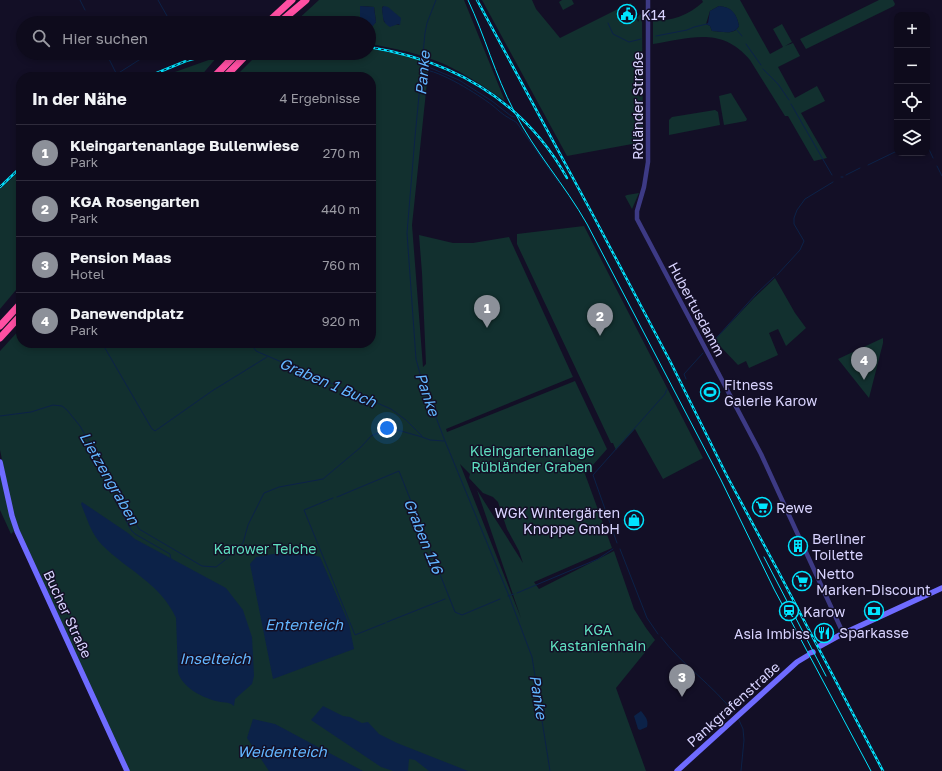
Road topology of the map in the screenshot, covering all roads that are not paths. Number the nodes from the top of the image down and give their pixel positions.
1 (292, 0) edge
2 (306, 0) edge
3 (648, 0) edge
4 (275, 16) edge
5 (287, 16) edge
6 (230, 60) edge
7 (241, 60) edge
8 (219, 72) edge
9 (230, 72) edge
10 (637, 211) joint
11 (16, 308) edge
12 (16, 320) edge
13 (0, 326) edge
14 (0, 338) edge
15 (0, 462) edge
16 (942, 588) edge
17 (844, 633) junction
18 (820, 646) dead end
19 (810, 653) dead end
20 (127, 771) edge
21 (677, 771) edge

1 - 4 highway
2 - 5 highway
3 - 10 street, Röländer Straße
6 - 8 highway
7 - 9 highway
10 - 17 street, Hubertusdamm
11 - 13 highway
12 - 14 highway
15 - 20 main road, Bucher Straße
16 - 17 main road
17 - 18 main road
19 - 21 main road, Pankgrafenstraße

